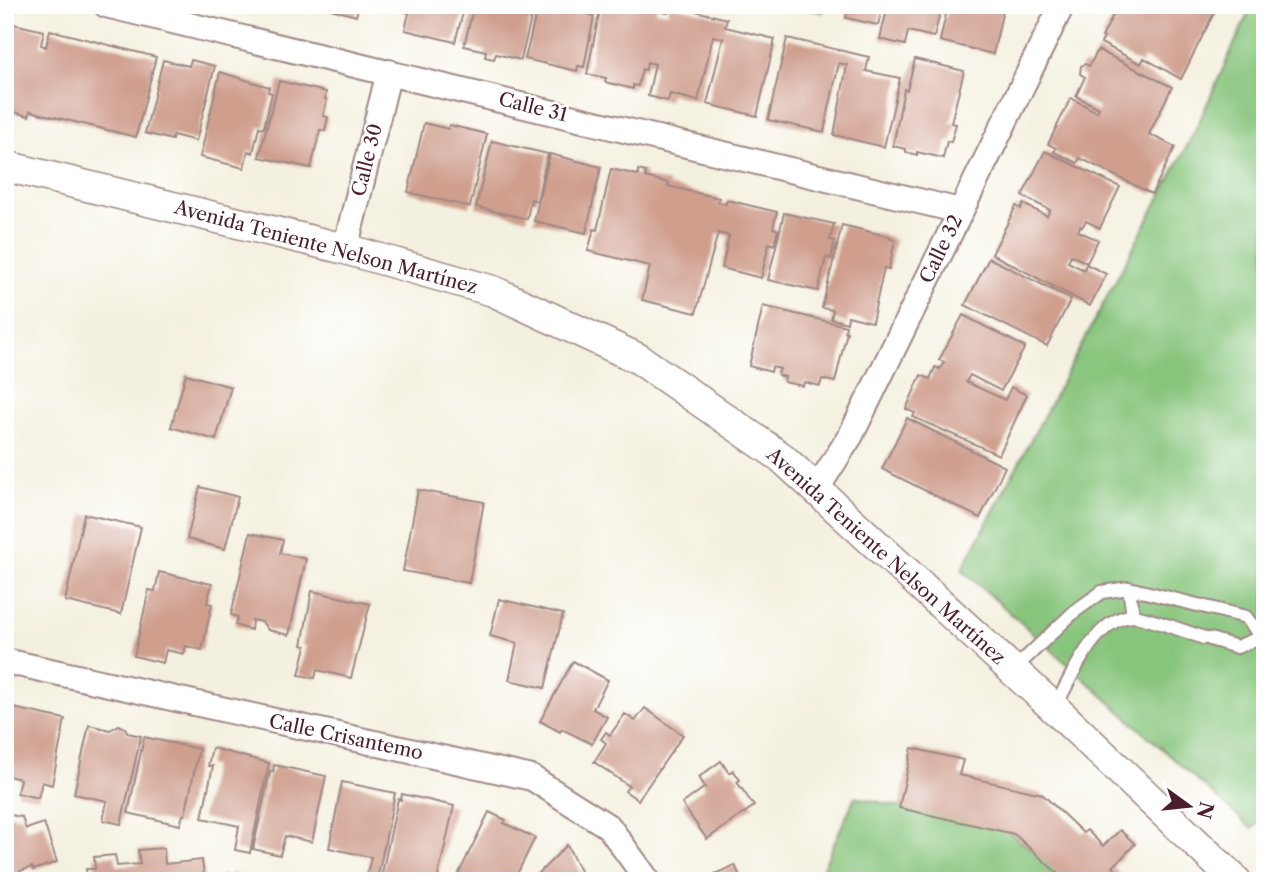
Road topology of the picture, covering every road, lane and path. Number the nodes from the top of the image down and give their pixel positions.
1 (106, 5) edge
2 (1062, 5) edge
3 (388, 72) junction
4 (5, 166) edge
5 (960, 211) junction
6 (345, 249) junction
7 (816, 490) junction
8 (1129, 588) junction
9 (1133, 616) junction
10 (1263, 638) edge
11 (5, 662) edge
12 (1013, 670) junction
13 (1055, 708) junction
14 (648, 881) edge
15 (1236, 881) edge

1 - 3 street, Calle 31
2 - 5 street, Calle 32
3 - 5 street, Calle 31
3 - 6 street, Calle 30
4 - 6 street, Avenida Teniente Nelson Martínez
5 - 7 street, Calle 32
6 - 7 street, Avenida Teniente Nelson Martínez
7 - 12 street, Avenida Teniente Nelson Martínez
8 - 9 lane
8 - 10 lane
8 - 12 lane
9 - 10 lane
9 - 13 lane
11 - 14 street, Calle Crisantemo
12 - 13 street, Avenida Teniente Nelson Martínez
13 - 15 street, Avenida Teniente Nelson Martínez

